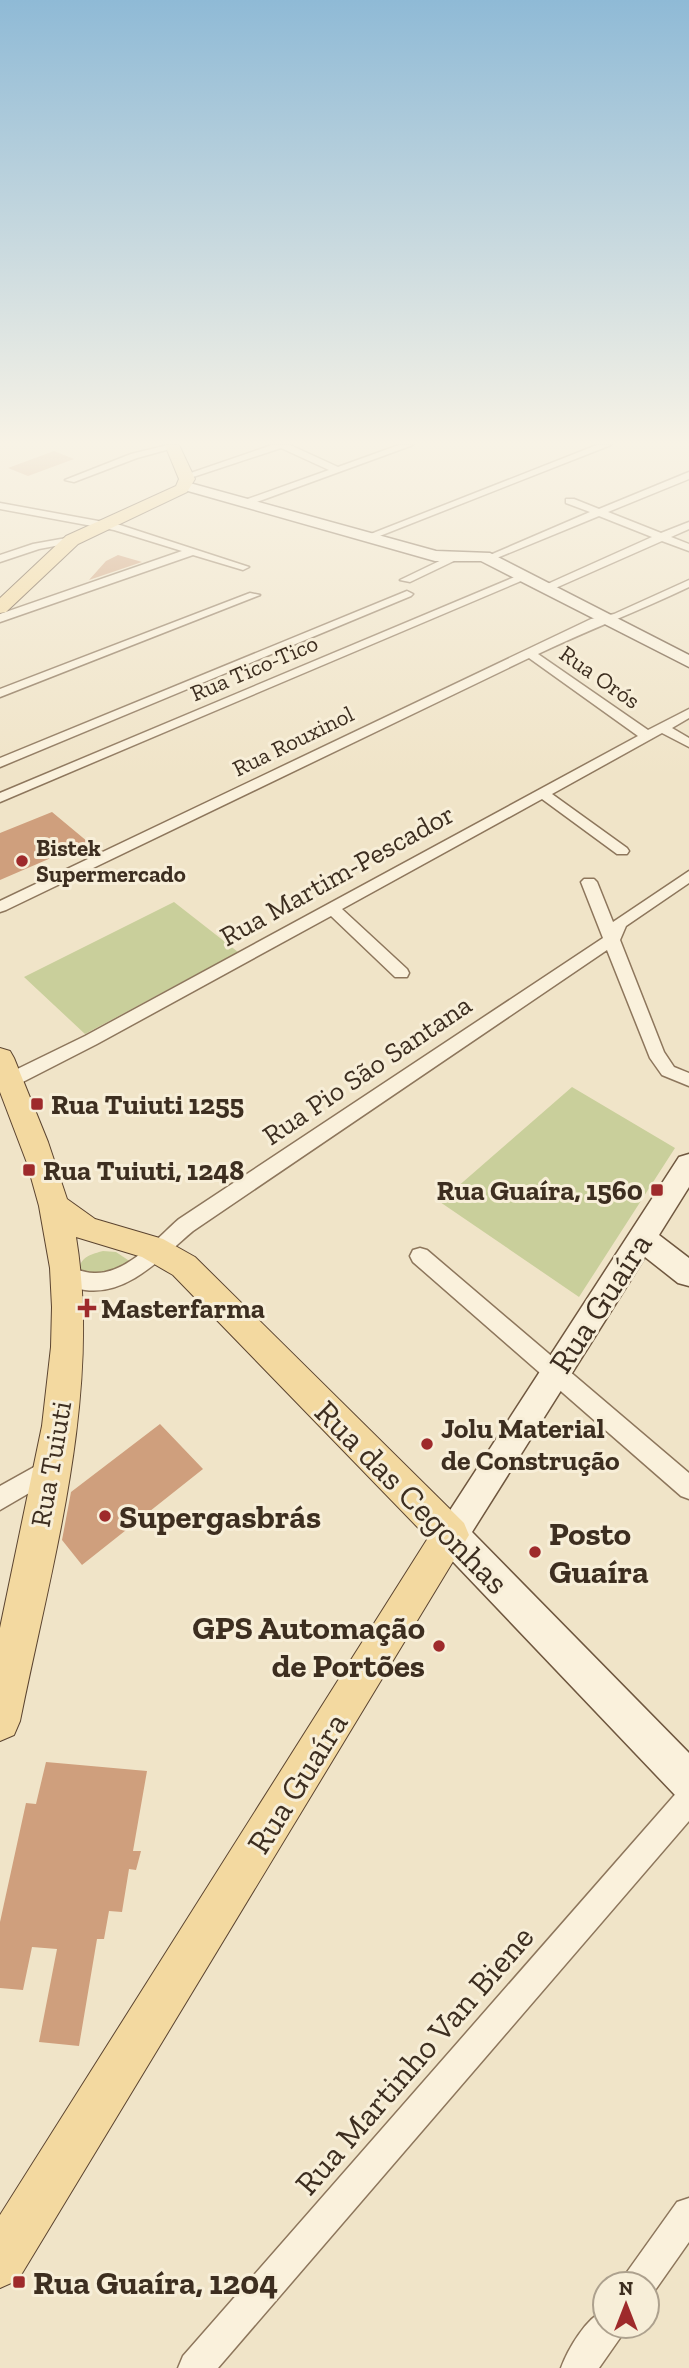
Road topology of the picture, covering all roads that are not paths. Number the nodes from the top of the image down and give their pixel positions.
1 (56, 556) edge
2 (180, 556) edge
3 (206, 556) edge
4 (433, 556) edge
5 (463, 556) edge
6 (478, 556) edge
7 (494, 556) edge
8 (620, 556) edge
9 (454, 557) junction
10 (488, 558) junction
11 (243, 568) dead end
12 (524, 576) junction
13 (406, 580) dead end
14 (689, 583) edge
15 (547, 588) junction
16 (407, 594) dead end
17 (254, 596) dead end
18 (0, 608) edge
19 (0, 618) edge
20 (607, 620) junction
21 (379, 621) junction
22 (529, 653) junction
23 (685, 656) edge
24 (0, 694) edge
25 (689, 713) edge
26 (654, 732) junction
27 (689, 743) edge
28 (0, 763) edge
29 (542, 793) junction
30 (0, 798) edge
31 (622, 851) dead end
32 (689, 876) edge
33 (589, 882) dead end
34 (331, 906) junction
35 (0, 907) edge
36 (612, 939) junction
37 (401, 974) dead end
38 (689, 1080) edge
39 (6, 1083) edge
40 (689, 1164) edge
41 (54, 1205) junction
42 (642, 1238) junction
43 (118, 1239) junction
44 (159, 1248) junction
45 (420, 1256) dead end
46 (689, 1274) edge
47 (66, 1275) junction
48 (555, 1373) junction
49 (53, 1467) junction
50 (689, 1488) edge
51 (0, 1499) edge
52 (451, 1535) junction
53 (0, 1721) edge
54 (689, 1781) edge
55 (689, 1800) edge
56 (689, 2214) edge
57 (0, 2262) edge
58 (649, 2270) edge
59 (598, 2340) edge
60 (195, 2368) edge
61 (578, 2368) edge

1 - 18 main road
2 - 19 street
3 - 11 street
4 - 9 street
5 - 9 street
6 - 10 street
7 - 10 street
8 - 15 street
9 - 13 street
10 - 12 street
12 - 15 street
12 - 21 street, Rua Tico-Tico
14 - 20 street, Rua Rouxinol
15 - 20 street
16 - 21 street
17 - 24 street
20 - 22 street, Rua Rouxinol
20 - 23 street
21 - 28 street
21 - 30 street, Rua Tico-Tico
22 - 26 street, Rua Orós
22 - 35 street, Rua Rouxinol
25 - 26 street, Rua Martim-Pescador
26 - 27 street, Rua Orós
26 - 29 street, Rua Martim-Pescador
29 - 31 street
29 - 34 street, Rua Martim-Pescador
32 - 36 street, Rua Pio São Santana
33 - 36 street
34 - 37 street
34 - 39 street, Rua Martim-Pescador
36 - 38 street
36 - 44 street, Rua Pio São Santana
39 - 41 main road, Rua Tuiuti
40 - 42 street, Rua Guaíra
41 - 43 main road
41 - 47 main road, Rua Tuiuti
42 - 46 street
42 - 48 street, Rua Guaíra
43 - 44 main road, Rua das Cegonhas
43 - 47 main road
44 - 47 street, Rua Pio São Santana
44 - 52 main road, Rua das Cegonhas
45 - 48 street
47 - 49 main road, Rua Tuiuti
48 - 50 street
48 - 52 street, Rua Guaíra
49 - 51 street
49 - 53 main road, Rua Tuiuti
52 - 54 street, Rua das Cegonhas
52 - 57 main road, Rua Guaíra
55 - 60 street, Rua Martinho Van Biene
56 - 58 street
59 - 61 street

